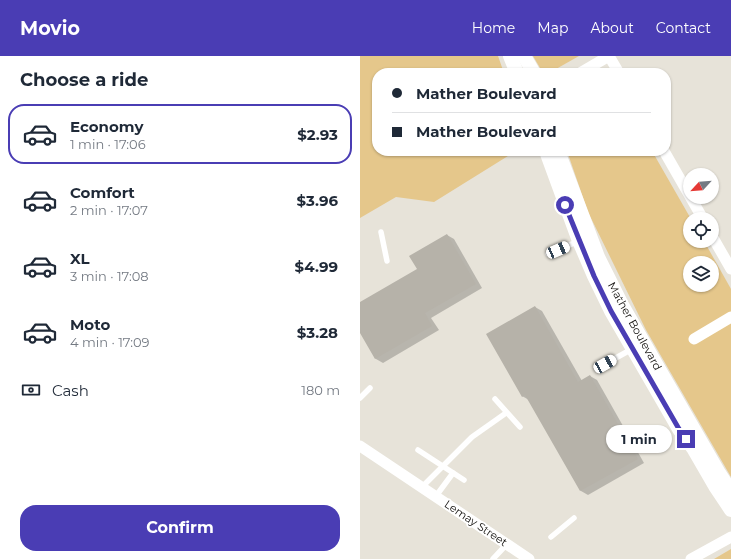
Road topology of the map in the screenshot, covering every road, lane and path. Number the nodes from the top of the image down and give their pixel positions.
1 (510, 56) edge
2 (524, 56) edge
3 (609, 56) edge
4 (515, 68) edge
5 (531, 68) edge
6 (589, 68) edge
7 (616, 68) edge
8 (548, 156) edge
9 (560, 156) edge
10 (667, 156) edge
11 (699, 212) edge
12 (381, 232) dead end
13 (579, 241) junction
14 (719, 248) edge
15 (548, 254) dead end
16 (388, 261) dead end
17 (731, 269) edge
18 (731, 317) edge
19 (694, 339) dead end
20 (633, 349) junction
21 (605, 364) dead end
22 (370, 388) dead end
23 (360, 398) edge
24 (495, 400) dead end
25 (506, 413) junction
26 (520, 427) dead end
27 (360, 446) edge
28 (418, 450) dead end
29 (443, 466) junction
30 (452, 473) junction
31 (464, 480) dead end
32 (422, 487) junction
33 (731, 491) edge
34 (436, 496) junction
35 (731, 510) edge
36 (574, 518) dead end
37 (551, 537) dead end
38 (731, 537) edge
39 (507, 544) junction
40 (493, 559) edge
41 (529, 559) edge
42 (691, 559) edge

1 - 4 street
2 - 5 street
3 - 6 street
3 - 7 street
8 - 13 street, Mather Boulevard
9 - 33 street, Mather Boulevard
10 - 11 street
12 - 16 lane
13 - 15 lane
13 - 20 street, Mather Boulevard
14 - 17 street
18 - 19 street
20 - 21 lane
20 - 35 street, Mather Boulevard
22 - 23 lane
24 - 25 lane
25 - 26 lane
25 - 29 lane
27 - 32 street, Lemay Street
28 - 29 lane
29 - 30 lane
29 - 32 lane
30 - 31 lane
30 - 34 lane
32 - 34 street, Lemay Street
34 - 39 street, Lemay Street
36 - 37 lane
38 - 42 street
39 - 40 lane
39 - 41 street, Lemay Street

